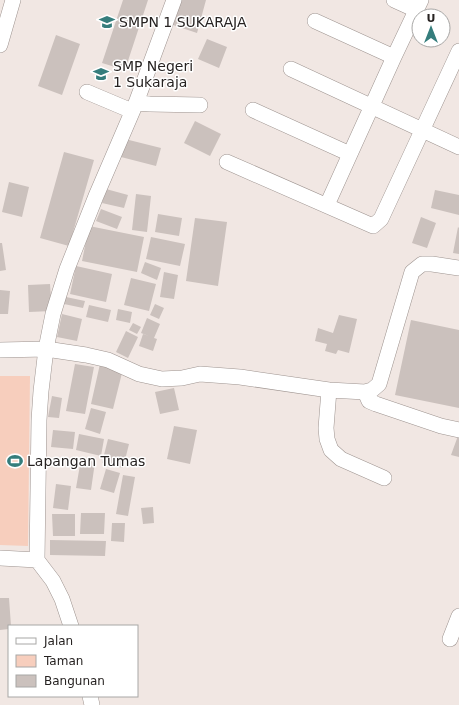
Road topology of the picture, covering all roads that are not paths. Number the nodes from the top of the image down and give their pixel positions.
1 (12, 0) edge
2 (174, 0) edge
3 (394, 0) edge
4 (419, 5) edge
5 (315, 21) dead end
6 (0, 45) edge
7 (459, 51) edge
8 (394, 57) junction
9 (291, 68) dead end
10 (88, 92) dead end
11 (200, 105) dead end
12 (372, 106) junction
13 (134, 107) junction
14 (253, 110) dead end
15 (422, 129) junction
16 (459, 147) edge
17 (350, 154) junction
18 (227, 162) dead end
19 (327, 205) junction
20 (459, 268) edge
21 (46, 349) junction
22 (0, 350) edge
23 (329, 390) junction
24 (365, 392) junction
25 (459, 430) edge
26 (384, 478) dead end
27 (0, 558) edge
28 (37, 560) junction
29 (459, 616) edge
30 (71, 625) edge
31 (450, 639) dead end

1 - 6 street
2 - 13 street
3 - 4 street
4 - 8 street
5 - 8 street
7 - 15 street
8 - 12 street
9 - 12 street
10 - 13 street
11 - 13 street
12 - 15 street
12 - 17 street
13 - 21 street
14 - 17 street
15 - 16 street
15 - 19 street
17 - 19 street
18 - 19 street
20 - 24 street
21 - 22 street
21 - 23 street
21 - 28 street
23 - 24 street
23 - 26 street
24 - 25 street
27 - 28 street
28 - 30 street
29 - 31 street

